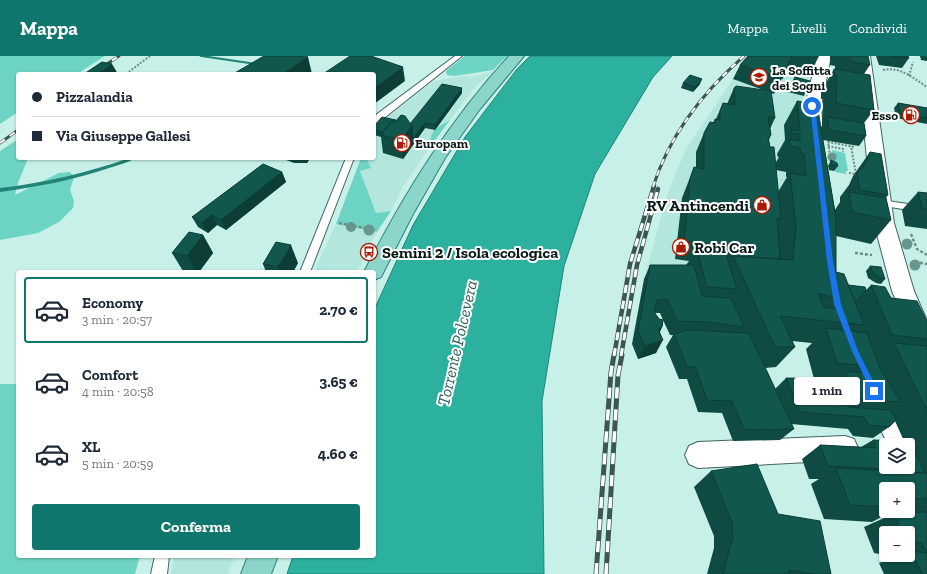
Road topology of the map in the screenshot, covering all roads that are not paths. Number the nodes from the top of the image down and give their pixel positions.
1 (459, 56) edge
2 (517, 56) edge
3 (824, 56) edge
4 (862, 56) edge
5 (376, 121) edge
6 (823, 147) edge
7 (349, 160) edge
8 (881, 203) junction
9 (927, 207) edge
10 (306, 270) edge
11 (375, 270) edge
12 (925, 338) edge
13 (871, 384) edge
14 (888, 438) edge
15 (879, 452) edge
16 (698, 455) dead end
17 (162, 558) edge
18 (262, 558) edge
19 (159, 574) edge
20 (256, 574) edge

1 - 5 lane
2 - 11 main road
3 - 6 main road
4 - 8 main road
7 - 10 lane
8 - 9 lane
8 - 12 main road
13 - 14 main road
15 - 16 main road
17 - 19 lane
18 - 20 main road

